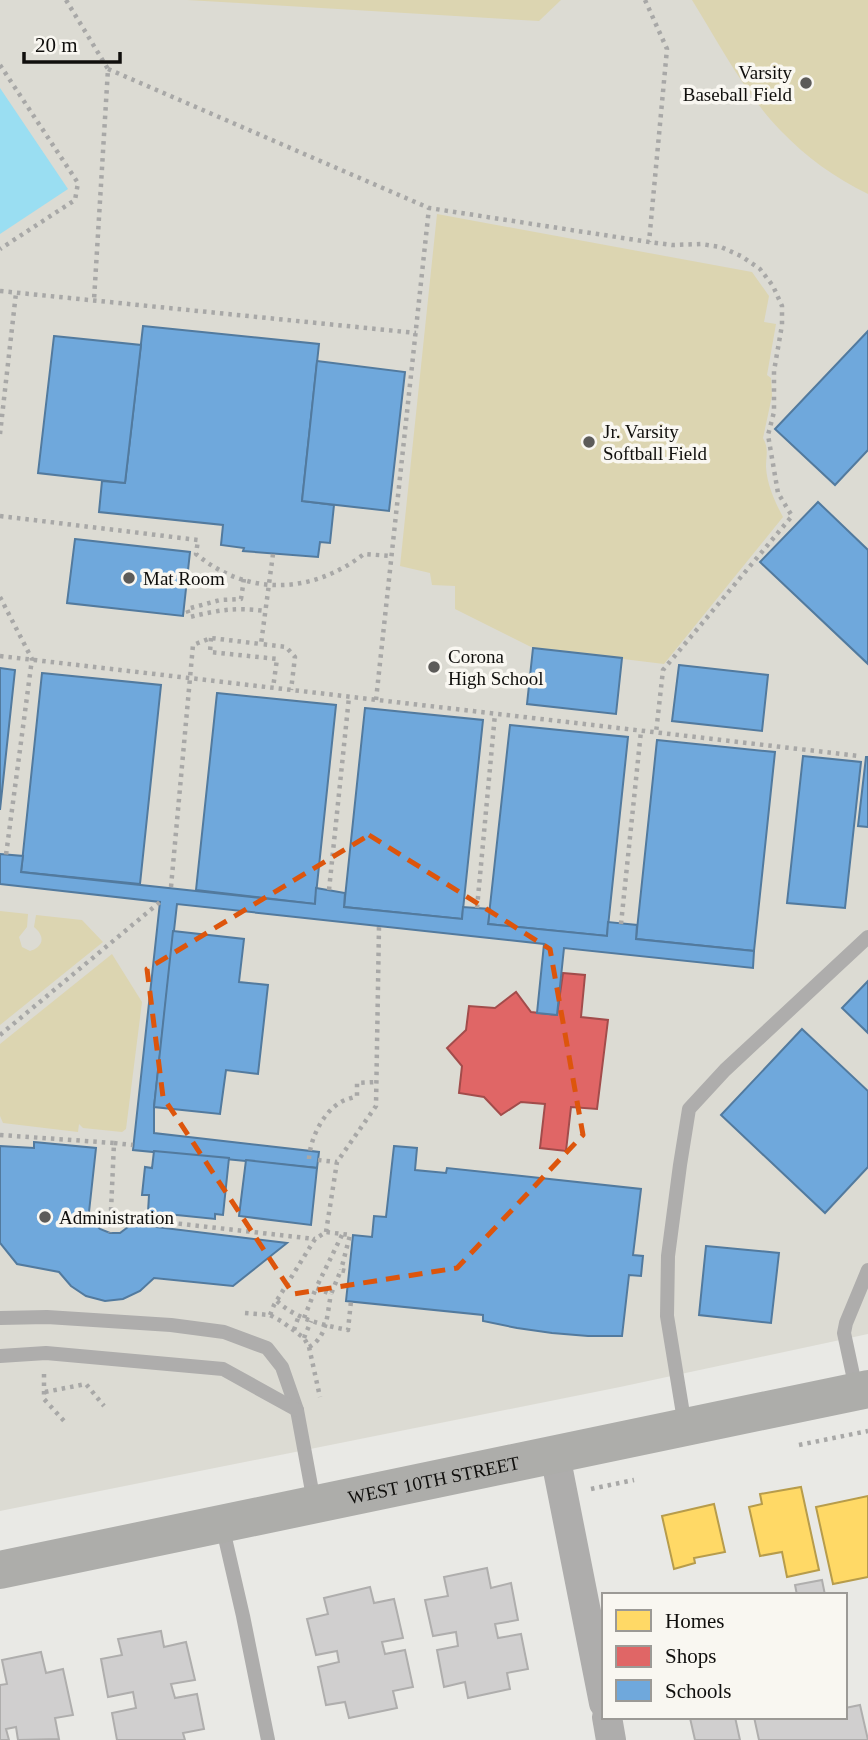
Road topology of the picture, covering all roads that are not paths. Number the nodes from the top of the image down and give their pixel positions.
1 (868, 937) edge
2 (868, 1270) edge
3 (0, 1318) edge
4 (0, 1356) edge
5 (862, 1390) edge
6 (297, 1410) junction
7 (685, 1427) junction
8 (555, 1455) junction
9 (314, 1504) junction
10 (222, 1524) junction
11 (0, 1570) edge
12 (602, 1693) edge
13 (607, 1719) edge
14 (268, 1740) edge
15 (611, 1740) edge

1 - 7 lane
2 - 5 lane
3 - 6 lane
4 - 6 lane
5 - 7 main road, WEST 10TH STREET
6 - 9 lane
7 - 8 main road, WEST 10TH STREET
8 - 9 main road, WEST 10TH STREET
8 - 12 street
9 - 10 main road, WEST 10TH STREET
10 - 11 main road, WEST 10TH STREET
10 - 14 lane
13 - 15 street

